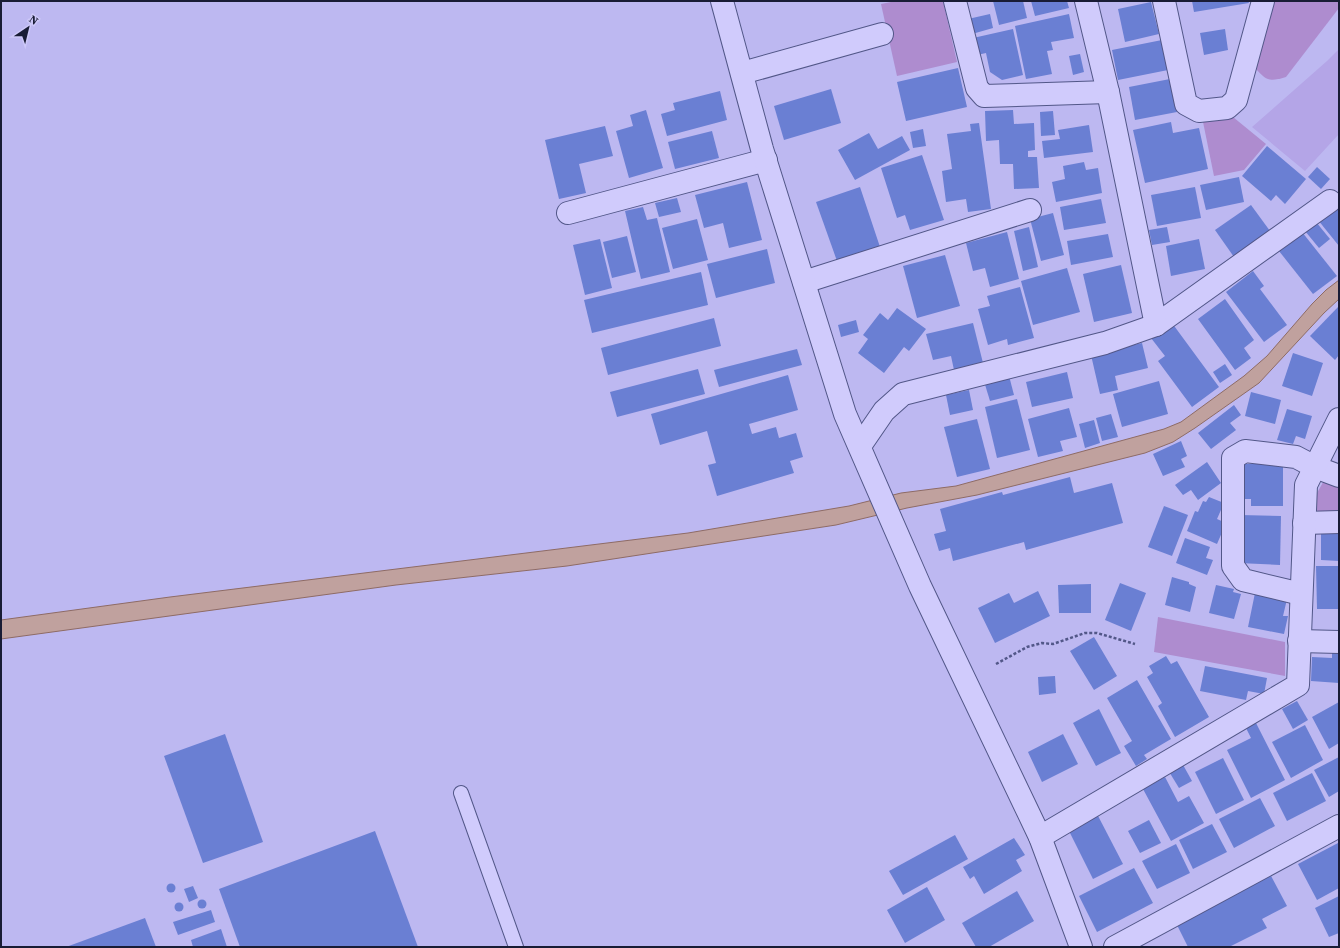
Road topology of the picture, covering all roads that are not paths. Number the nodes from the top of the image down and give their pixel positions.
1 (722, 1) edge
2 (955, 1) edge
3 (1086, 1) edge
4 (1164, 1) edge
5 (1263, 1) edge
6 (882, 34) dead end
7 (742, 73) junction
8 (1108, 92) junction
9 (766, 160) junction
10 (1330, 201) dead end
11 (1030, 210) dead end
12 (568, 213) dead end
13 (804, 282) junction
14 (1156, 325) junction
15 (1339, 419) edge
16 (860, 446) junction
17 (1315, 467) junction
18 (1339, 476) edge
19 (1339, 522) edge
20 (1304, 523) junction
21 (1301, 594) junction
22 (1300, 642) junction
23 (1339, 642) edge
24 (461, 793) dead end
25 (1339, 826) edge
26 (1040, 837) junction
27 (516, 947) edge
28 (1080, 947) edge
29 (1115, 947) edge

1 - 7 street
2 - 8 street
3 - 8 street
4 - 5 street
6 - 7 street
7 - 9 street
8 - 14 street
9 - 12 street
9 - 13 street
10 - 14 street
11 - 13 street
13 - 16 street
14 - 16 street
15 - 17 street
16 - 26 street
17 - 18 street
17 - 20 street
17 - 21 street
19 - 20 street
20 - 21 street
21 - 22 street
22 - 23 street
22 - 26 street
24 - 27 lane
25 - 29 street
26 - 28 street

